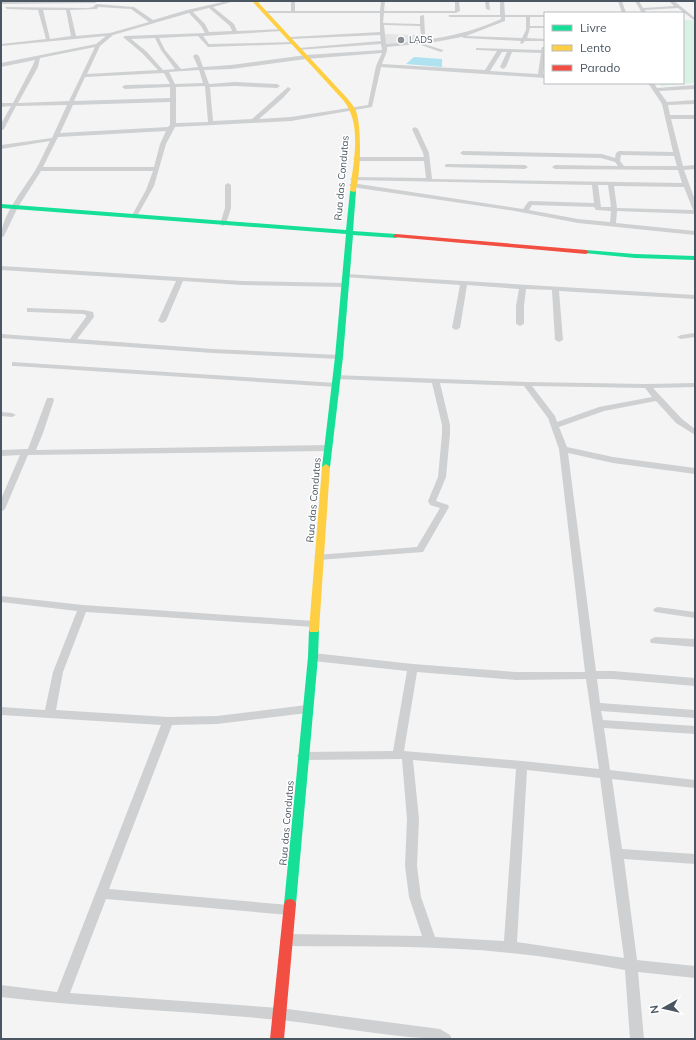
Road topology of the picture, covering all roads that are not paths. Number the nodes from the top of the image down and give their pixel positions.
1 (30, 1) edge
2 (233, 1) edge
3 (254, 1) edge
4 (293, 1) edge
5 (487, 1) edge
6 (502, 1) edge
7 (620, 1) edge
8 (637, 1) edge
9 (671, 1) edge
10 (132, 2) dead end
11 (1, 3) edge
12 (10, 3) junction
13 (95, 3) edge
14 (457, 4) edge
15 (390, 5) dead end
16 (210, 6) junction
17 (450, 6) dead end
18 (6, 8) junction
19 (40, 8) junction
20 (132, 8) junction
21 (382, 8) edge
22 (657, 8) junction
23 (679, 8) junction
24 (68, 9) junction
25 (488, 9) dead end
26 (189, 11) junction
27 (643, 11) edge
28 (684, 11) junction
29 (695, 11) edge
30 (266, 12) junction
31 (293, 12) junction
32 (624, 12) edge
33 (660, 12) edge
34 (1, 13) edge
35 (422, 16) junction
36 (503, 16) junction
37 (528, 16) junction
38 (544, 16) edge
39 (695, 20) edge
40 (152, 22) junction
41 (381, 24) junction
42 (544, 27) edge
43 (423, 29) junction
44 (282, 30) junction
45 (528, 30) junction
46 (382, 31) junction
47 (476, 31) junction
48 (544, 31) edge
49 (495, 32) dead end
50 (503, 32) dead end
51 (114, 33) junction
52 (229, 33) junction
53 (235, 33) junction
54 (199, 34) junction
55 (208, 34) junction
56 (156, 36) junction
57 (74, 37) junction
58 (461, 37) junction
59 (127, 38) junction
60 (48, 39) junction
61 (523, 39) junction
62 (544, 40) edge
63 (294, 43) junction
64 (419, 43) junction
65 (1, 45) edge
66 (98, 45) junction
67 (237, 45) junction
68 (384, 46) junction
69 (157, 50) dead end
70 (163, 50) junction
71 (150, 51) dead end
72 (441, 51) dead end
73 (500, 51) junction
74 (510, 51) junction
75 (520, 51) junction
76 (144, 52) junction
77 (544, 52) edge
78 (196, 56) dead end
79 (497, 56) junction
80 (38, 57) junction
81 (306, 57) junction
82 (380, 64) junction
83 (1, 65) edge
84 (515, 66) dead end
85 (503, 67) dead end
86 (200, 68) junction
87 (178, 70) junction
88 (164, 71) junction
89 (487, 72) junction
90 (512, 74) junction
91 (83, 76) junction
92 (542, 76) edge
93 (652, 84) edge
94 (173, 85) junction
95 (207, 85) junction
96 (277, 86) dead end
97 (695, 86) edge
98 (125, 88) dead end
99 (288, 89) dead end
100 (656, 90) junction
101 (172, 100) junction
102 (695, 102) edge
103 (70, 104) junction
104 (665, 104) junction
105 (1, 105) edge
106 (14, 105) junction
107 (352, 110) junction
108 (668, 117) junction
109 (695, 117) edge
110 (252, 122) junction
111 (211, 123) junction
112 (171, 127) junction
113 (1, 129) edge
114 (415, 129) dead end
115 (55, 137) junction
116 (1, 147) edge
117 (463, 153) dead end
118 (676, 154) junction
119 (522, 155) junction
120 (555, 155) junction
121 (356, 159) junction
122 (426, 159) junction
123 (617, 161) junction
124 (447, 166) dead end
125 (525, 167) junction
126 (695, 167) edge
127 (623, 168) junction
128 (680, 168) junction
129 (39, 169) junction
130 (157, 169) junction
131 (429, 180) junction
132 (443, 180) junction
133 (353, 182) junction
134 (527, 182) junction
135 (595, 183) junction
136 (611, 183) junction
137 (228, 185) dead end
138 (690, 189) edge
139 (441, 193) junction
140 (596, 205) junction
141 (1, 206) edge
142 (15, 207) junction
143 (614, 210) junction
144 (695, 210) edge
145 (525, 211) junction
146 (134, 217) junction
147 (5, 222) edge
148 (224, 224) junction
149 (613, 225) junction
150 (348, 232) junction
151 (695, 233) edge
152 (1, 236) edge
153 (695, 258) edge
154 (1, 268) edge
155 (346, 276) junction
156 (180, 280) junction
157 (464, 283) junction
158 (346, 285) junction
159 (523, 287) junction
160 (555, 289) junction
161 (695, 297) edge
162 (30, 310) dead end
163 (162, 321) dead end
164 (520, 324) dead end
165 (456, 328) dead end
166 (695, 335) edge
167 (1, 336) edge
168 (681, 337) dead end
169 (559, 340) dead end
170 (72, 341) junction
171 (339, 357) junction
172 (15, 364) dead end
173 (337, 381) junction
174 (436, 382) junction
175 (526, 384) junction
176 (695, 385) edge
177 (647, 386) junction
178 (657, 398) junction
179 (50, 400) dead end
180 (1, 414) edge
181 (12, 415) dead end
182 (556, 425) junction
183 (695, 433) edge
184 (328, 448) junction
185 (563, 449) junction
186 (28, 451) junction
187 (1, 453) edge
188 (695, 471) edge
189 (1, 509) edge
190 (320, 557) junction
191 (1, 600) edge
192 (83, 608) junction
193 (658, 610) dead end
194 (695, 614) edge
195 (314, 624) junction
196 (655, 640) dead end
197 (695, 644) edge
198 (312, 657) junction
199 (413, 668) junction
200 (591, 676) junction
201 (695, 682) edge
202 (596, 706) junction
203 (307, 709) junction
204 (1, 712) edge
205 (50, 714) junction
206 (695, 714) edge
207 (168, 721) junction
208 (598, 724) junction
209 (695, 730) edge
210 (403, 755) junction
211 (303, 756) junction
212 (522, 765) junction
213 (604, 773) junction
214 (695, 784) edge
215 (616, 854) junction
216 (695, 859) edge
217 (101, 893) junction
218 (289, 910) junction
219 (286, 940) junction
220 (430, 942) junction
221 (510, 947) junction
222 (631, 965) junction
223 (695, 972) edge
224 (1, 992) edge
225 (61, 998) junction
226 (280, 1014) junction
227 (277, 1039) edge
228 (445, 1039) edge
229 (637, 1039) edge

1 - 12 street
1 - 13 street
2 - 16 street
3 - 30 street, Rua das Condutas
4 - 31 street
5 - 25 street
6 - 36 street
7 - 32 street
8 - 27 street
9 - 23 street
10 - 20 street
11 - 12 street
12 - 18 street
13 - 20 street
13 - 24 street
14 - 17 street
14 - 21 street
15 - 21 street
16 - 26 street
16 - 53 street
18 - 19 street
18 - 34 street
19 - 24 street
19 - 60 street
20 - 40 street
21 - 31 street
21 - 35 street
21 - 41 street
22 - 23 street
22 - 27 street
22 - 33 street
23 - 28 street
24 - 57 street
26 - 40 street
26 - 55 street
28 - 29 street
28 - 39 street
30 - 31 street
30 - 44 street, Rua das Condutas
35 - 36 street
35 - 43 street
36 - 37 street
36 - 47 street
37 - 38 street
37 - 45 street
40 - 51 street
41 - 43 street
41 - 46 street
42 - 45 street
43 - 46 street
44 - 53 street
44 - 63 street, Rua das Condutas
45 - 48 street
45 - 50 street
45 - 61 street
46 - 63 street
46 - 68 street
47 - 49 street
47 - 58 street
51 - 57 street
51 - 59 street
51 - 66 street
52 - 53 street
52 - 55 street
52 - 67 street
54 - 55 street
54 - 56 street
54 - 67 street
56 - 59 street
56 - 70 street
57 - 60 street
58 - 61 street
58 - 64 street
59 - 76 street
60 - 65 street
61 - 62 street
61 - 75 street
63 - 67 street
63 - 68 street
63 - 81 street, Rua das Condutas
64 - 68 street
64 - 72 street
66 - 80 street
66 - 91 street
68 - 81 street
68 - 82 street
69 - 70 street
70 - 87 street
71 - 76 street
73 - 74 street
73 - 79 street
73 - 79 street
74 - 75 street
74 - 85 street
75 - 77 street
76 - 88 street
77 - 92 street
78 - 86 street
79 - 89 street
80 - 83 street
80 - 106 street
81 - 86 street
81 - 107 street, Rua das Condutas
82 - 89 street
82 - 107 street
84 - 90 street
86 - 87 street
86 - 95 street
87 - 88 street
88 - 91 street
88 - 94 street
89 - 90 street
90 - 92 street
91 - 103 street
93 - 100 street
94 - 95 street
94 - 98 street
94 - 101 street
95 - 96 street
95 - 111 street
97 - 100 street
99 - 110 street
100 - 104 street
101 - 103 street
101 - 112 street
102 - 104 street
103 - 106 street
103 - 115 street
104 - 108 street
105 - 106 street
106 - 113 street
107 - 110 street
107 - 121 street, Rua das Condutas
108 - 109 street
108 - 118 street
110 - 111 street
111 - 112 street
112 - 115 street
112 - 130 street
114 - 122 street
115 - 116 street
115 - 129 street
117 - 119 street
118 - 123 street
118 - 128 street
119 - 120 street
119 - 125 street
120 - 123 street
120 - 127 street
121 - 122 street
121 - 133 street, Rua das Condutas
122 - 131 street
123 - 127 street
124 - 125 street
125 - 134 street
126 - 128 street
127 - 128 street
128 - 138 street
129 - 130 street
129 - 142 street
130 - 146 street
131 - 132 street
131 - 133 street
132 - 134 street
132 - 139 street
133 - 139 street
133 - 150 street, Rua das Condutas
134 - 135 street
135 - 136 street
135 - 140 street
136 - 138 street
136 - 143 street
137 - 148 street
138 - 144 street
139 - 145 street
140 - 143 street
140 - 145 street
141 - 142 street
142 - 146 street
142 - 147 street
143 - 144 street
143 - 149 street
145 - 149 street
146 - 148 street
147 - 152 street
148 - 150 street
149 - 151 street
150 - 153 street
150 - 155 street, Rua das Condutas
154 - 156 street
155 - 157 street
155 - 158 street, Rua das Condutas
156 - 158 street
156 - 163 street
157 - 159 street
157 - 165 street
158 - 171 street, Rua das Condutas
159 - 160 street
159 - 164 street
160 - 161 street
160 - 169 street
162 - 170 street
166 - 168 street
167 - 170 street
170 - 171 street
171 - 173 street, Rua das Condutas
172 - 173 street
173 - 174 street
173 - 184 street, Rua das Condutas
174 - 175 street
174 - 190 street
175 - 177 street
175 - 182 street
176 - 177 street
177 - 178 street
178 - 182 street
178 - 183 street
179 - 186 street
180 - 181 street
182 - 185 street
184 - 186 street
184 - 190 street, Rua das Condutas
185 - 188 street
185 - 200 street
186 - 187 street
186 - 189 street
190 - 195 street, Rua das Condutas
191 - 192 street
192 - 195 street
192 - 205 street
193 - 194 street
195 - 198 street, Rua das Condutas
196 - 197 street
198 - 199 street
198 - 203 street, Rua das Condutas
199 - 200 street
199 - 210 street
200 - 201 street
200 - 202 street
202 - 206 street
202 - 208 street
203 - 207 street
203 - 211 street, Rua das Condutas
204 - 205 street
205 - 207 street
207 - 217 street
208 - 209 street
208 - 213 street
210 - 211 street
210 - 212 street
210 - 220 street
211 - 218 street, Rua das Condutas
212 - 213 street
212 - 221 street
213 - 214 street
213 - 215 street
215 - 216 street
215 - 222 street
217 - 218 street
217 - 225 street
218 - 219 street, Rua das Condutas
219 - 220 street
219 - 226 street, Rua das Condutas
220 - 221 street
221 - 222 street
222 - 223 street
222 - 229 street
224 - 225 street
225 - 226 street
226 - 227 street, Rua das Condutas
226 - 228 street

